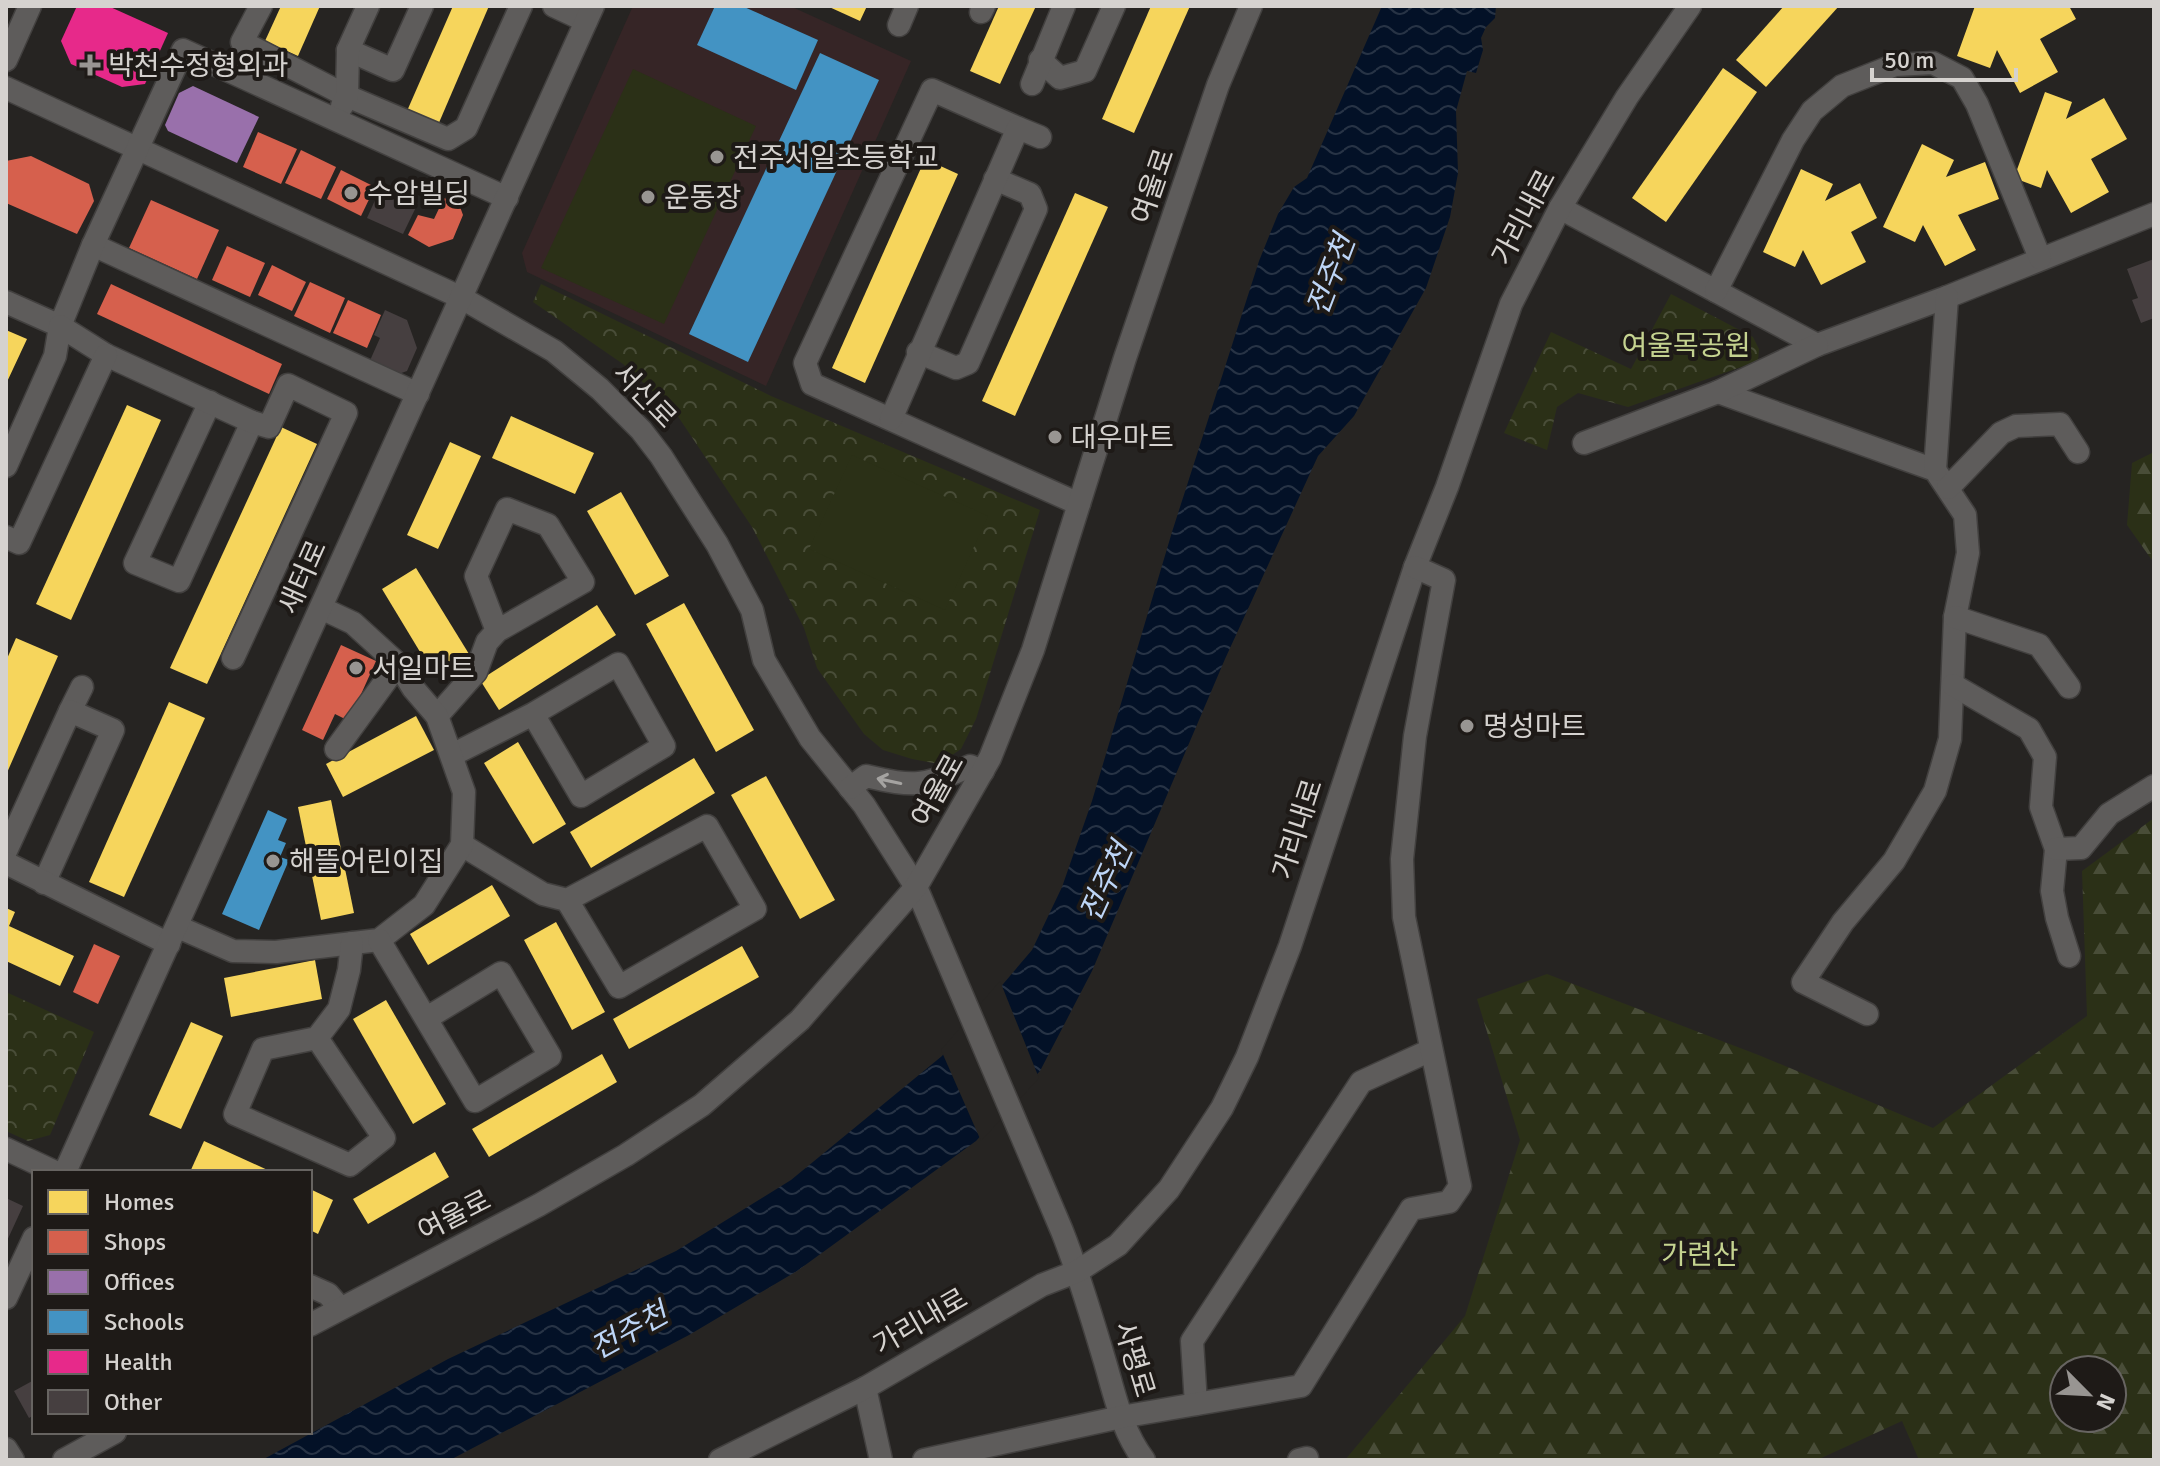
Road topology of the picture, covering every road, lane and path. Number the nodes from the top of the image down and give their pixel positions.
1 (30, 6) edge
2 (368, 6) edge
3 (422, 6) edge
4 (521, 6) edge
5 (554, 6) edge
6 (1064, 6) edge
7 (1114, 6) edge
8 (1251, 6) edge
9 (1690, 6) edge
10 (256, 7) edge
11 (590, 13) edge
12 (348, 50) junction
13 (6, 60) edge
14 (1040, 60) junction
15 (1032, 84) dead end
16 (6, 88) edge
17 (347, 96) junction
18 (335, 121) junction
19 (1018, 128) junction
20 (1040, 137) dead end
21 (136, 149) junction
22 (995, 179) junction
23 (507, 198) junction
24 (1560, 208) junction
25 (2154, 214) edge
26 (93, 245) junction
27 (2040, 258) junction
28 (1716, 291) junction
29 (460, 297) junction
30 (1947, 297) junction
31 (6, 302) edge
32 (60, 326) junction
33 (1817, 345) junction
34 (918, 352) junction
35 (106, 355) junction
36 (1718, 392) junction
37 (418, 394) junction
38 (210, 402) junction
39 (891, 419) junction
40 (252, 422) junction
41 (1584, 443) dead end
42 (2078, 452) dead end
43 (6, 466) edge
44 (1942, 479) junction
45 (1079, 504) junction
46 (6, 537) edge
47 (1415, 567) junction
48 (321, 608) junction
49 (1955, 617) junction
50 (497, 631) junction
51 (233, 658) dead end
52 (398, 664) junction
53 (1953, 685) junction
54 (82, 687) dead end
55 (2069, 687) dead end
56 (70, 711) junction
57 (533, 714) junction
58 (437, 716) junction
59 (336, 749) dead end
60 (452, 755) junction
61 (983, 771) junction
62 (2154, 786) edge
63 (850, 788) junction
64 (462, 845) junction
65 (2056, 849) junction
66 (6, 851) edge
67 (6, 863) edge
68 (44, 883) junction
69 (916, 887) junction
70 (567, 900) junction
71 (173, 936) junction
72 (379, 940) junction
73 (352, 943) junction
74 (2069, 956) dead end
75 (1867, 1014) dead end
76 (427, 1018) junction
77 (317, 1038) junction
78 (1431, 1050) junction
79 (6, 1149) edge
80 (51, 1170) edge
81 (66, 1170) edge
82 (1062, 1231) joint
83 (32, 1242) edge
84 (1078, 1271) junction
85 (312, 1287) edge
86 (7, 1292) edge
87 (340, 1308) junction
88 (312, 1324) edge
89 (865, 1388) junction
90 (1196, 1404) junction
91 (1121, 1417) junction
92 (111, 1434) edge
93 (6, 1449) edge
94 (1135, 1455) edge
95 (13, 1460) edge
96 (64, 1460) edge
97 (720, 1460) edge
98 (881, 1460) edge
99 (924, 1460) edge

1 - 13 street
2 - 12 street
3 - 12 street
4 - 17 street
5 - 11 street
6 - 14 street
7 - 14 street
8 - 45 street, 여울로
9 - 24 street, 가리내로
10 - 17 street
11 - 23 street, 새터로
12 - 17 street
14 - 15 street
16 - 21 street, 서신로
17 - 18 street
18 - 21 street
18 - 23 street
19 - 20 street
19 - 22 street
19 - 39 street
21 - 26 street
21 - 29 street, 서신로
22 - 34 street
22 - 34 street
23 - 29 street, 새터로
24 - 28 street
24 - 47 street, 가리내로
25 - 27 street
26 - 32 street
26 - 37 street
27 - 28 street
27 - 30 street
28 - 33 street
29 - 37 street, 새터로
29 - 63 street, 서신로
30 - 33 street
30 - 44 street
31 - 32 street
32 - 35 street
32 - 43 street
33 - 36 street
34 - 39 street
35 - 38 street
35 - 46 street
36 - 41 street
36 - 44 street
37 - 48 street, 새터로
38 - 40 street
38 - 40 street
39 - 45 street
40 - 51 street
42 - 44 street
44 - 49 street
45 - 61 street, 여울로
47 - 78 street
47 - 84 street, 가리내로
48 - 52 street
48 - 71 street, 새터로
49 - 53 street
49 - 55 street
50 - 50 street
50 - 58 street
52 - 58 street
52 - 59 street
53 - 65 street
53 - 75 street
54 - 56 street
56 - 66 street
56 - 68 street
57 - 57 street
57 - 60 street
58 - 60 street
60 - 64 street
61 -> 63 street
61 - 69 street, 여울로
62 - 65 street
63 - 69 street, 서신로
64 - 70 street
64 - 72 street
65 - 74 street
67 - 68 street
68 - 71 street
69 - 82 street, 서신로
69 - 87 street, 여울로
70 - 70 street
71 - 73 street
71 - 81 street, 새터로
72 - 73 street
72 - 76 street
73 - 77 street
76 - 76 street
77 - 77 street
78 - 90 street
78 - 90 street
79 - 80 street
82 - 84 street, 사평로
83 - 86 street
84 - 89 street, 가리내로
84 - 91 street, 사평로
85 - 87 street
87 - 88 street, 여울로
89 - 97 street, 가리내로
89 - 98 street
90 - 91 street
91 - 94 street, 사평로
91 - 99 street
92 - 96 street
93 - 95 street

